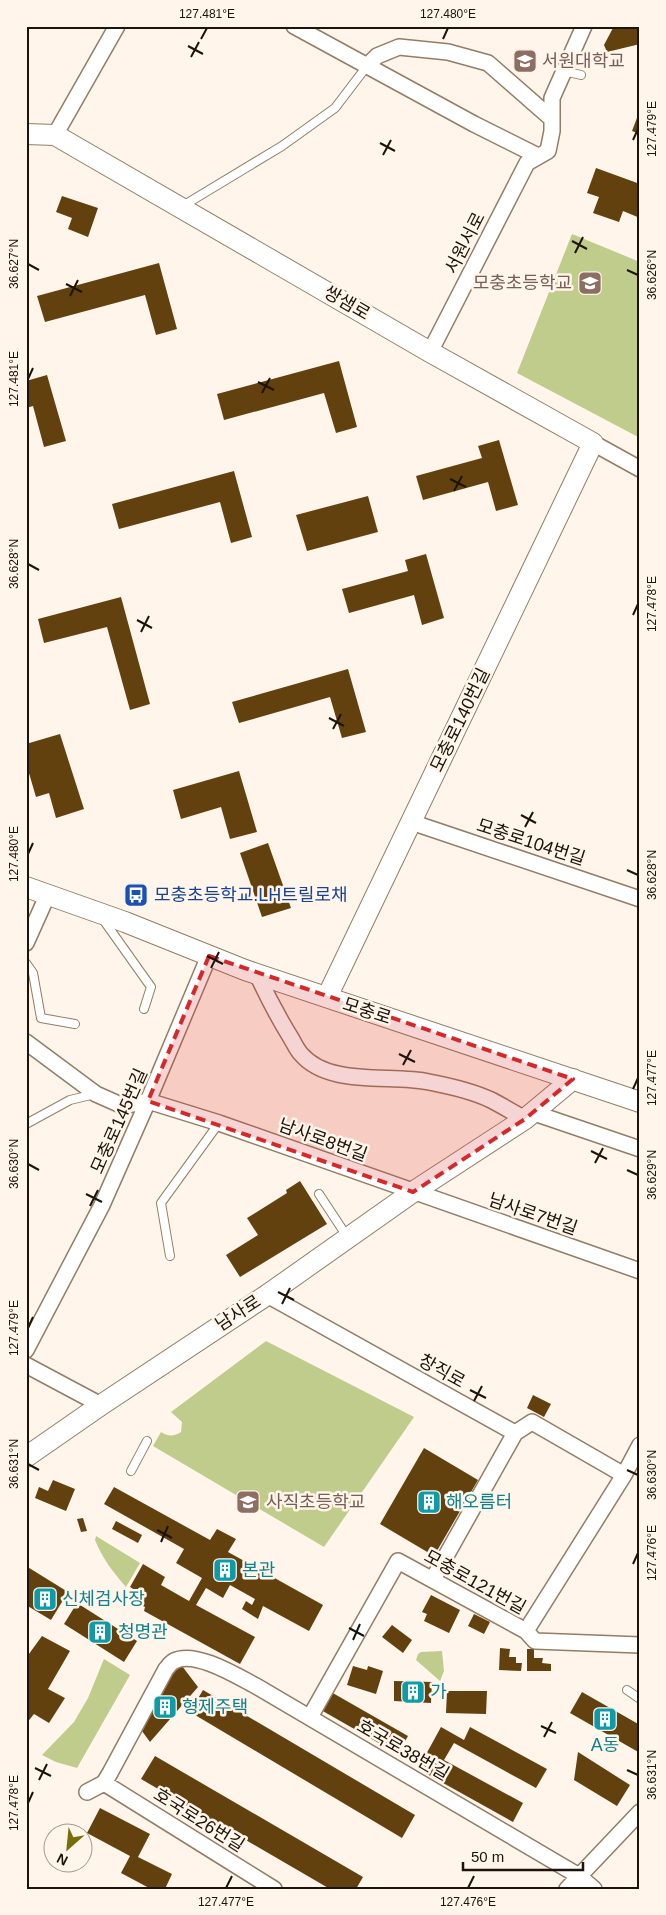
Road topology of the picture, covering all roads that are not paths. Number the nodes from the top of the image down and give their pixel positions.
1 (117, 26) edge
2 (294, 26) edge
3 (584, 26) edge
4 (366, 66) junction
5 (564, 71) junction
6 (581, 76) dead end
7 (552, 119) junction
8 (26, 134) edge
9 (54, 135) junction
10 (538, 156) junction
11 (181, 207) junction
12 (430, 352) junction
13 (593, 443) junction
14 (640, 469) edge
15 (411, 822) junction
16 (26, 887) edge
17 (48, 894) junction
18 (640, 898) edge
19 (97, 912) junction
20 (26, 944) edge
21 (209, 956) junction
22 (26, 963) edge
23 (257, 974) junction
24 (327, 997) junction
25 (144, 1009) dead end
26 (75, 1024) dead end
27 (26, 1042) edge
28 (573, 1079) junction
29 (96, 1094) junction
30 (148, 1101) junction
31 (640, 1102) edge
32 (529, 1116) junction
33 (219, 1122) junction
34 (26, 1124) edge
35 (640, 1149) edge
36 (413, 1192) junction
37 (319, 1194) dead end
38 (348, 1238) junction
39 (170, 1256) dead end
40 (640, 1272) edge
41 (267, 1295) junction
42 (26, 1350) edge
43 (26, 1366) edge
44 (100, 1405) junction
45 (516, 1433) junction
46 (147, 1441) dead end
47 (640, 1445) edge
48 (26, 1456) edge
49 (131, 1471) dead end
50 (624, 1475) junction
51 (433, 1579) junction
52 (526, 1631) junction
53 (640, 1645) edge
54 (627, 1690) dead end
55 (640, 1698) edge
56 (310, 1718) junction
57 (104, 1783) junction
58 (87, 1792) dead end
59 (640, 1812) edge
60 (580, 1876) junction
61 (274, 1889) edge
62 (567, 1889) edge
63 (594, 1889) edge

1 - 9 street
2 - 4 street
3 - 5 street, 서원서로
4 - 7 street
4 - 10 street
4 - 11 lane
5 - 6 lane
5 - 7 street, 서원서로
7 - 10 street, 서원서로
8 - 9 street, 쌍샘로
9 - 11 street, 쌍샘로
10 - 12 street, 서원서로
11 - 12 street, 쌍샘로
12 - 13 street, 쌍샘로
13 - 14 street, 쌍샘로
13 - 15 street, 모충로140번길
15 - 18 street, 모충로104번길
15 - 24 street, 모충로140번길
16 - 17 street, 모충로
17 - 19 street, 모충로
17 - 20 street
19 - 21 street, 모충로
19 - 25 lane
21 - 23 street, 모충로
21 - 30 street, 모충로145번길
22 - 26 lane
23 - 24 street, 모충로
23 - 32 street
24 - 28 street, 모충로
27 - 29 street
28 - 31 street, 모충로
28 - 32 street, 남사로
29 - 30 street
29 - 34 lane
30 - 33 street, 남사로8번길
30 - 42 street, 모충로145번길
32 - 35 street
32 - 36 street, 남사로
33 - 36 street, 남사로8번길
33 - 39 lane
36 - 38 street, 남사로
36 - 40 street, 남사로7번길
37 - 38 lane
38 - 41 street, 남사로
41 - 44 street, 남사로
41 - 45 street, 창직로
43 - 44 street
44 - 48 street, 남사로
45 - 50 street
45 - 51 street
46 - 49 lane
47 - 50 street, 모충로121번길
50 - 52 street, 모충로121번길
51 - 52 street, 모충로121번길
51 - 56 street, 모충로121번길
52 - 53 street
54 - 55 lane
56 - 57 street, 호국로38번길
56 - 60 street, 호국로38번길
57 - 58 street
57 - 61 street, 호국로26번길
59 - 60 street
60 - 62 street
60 - 63 street, 호국로38번길

